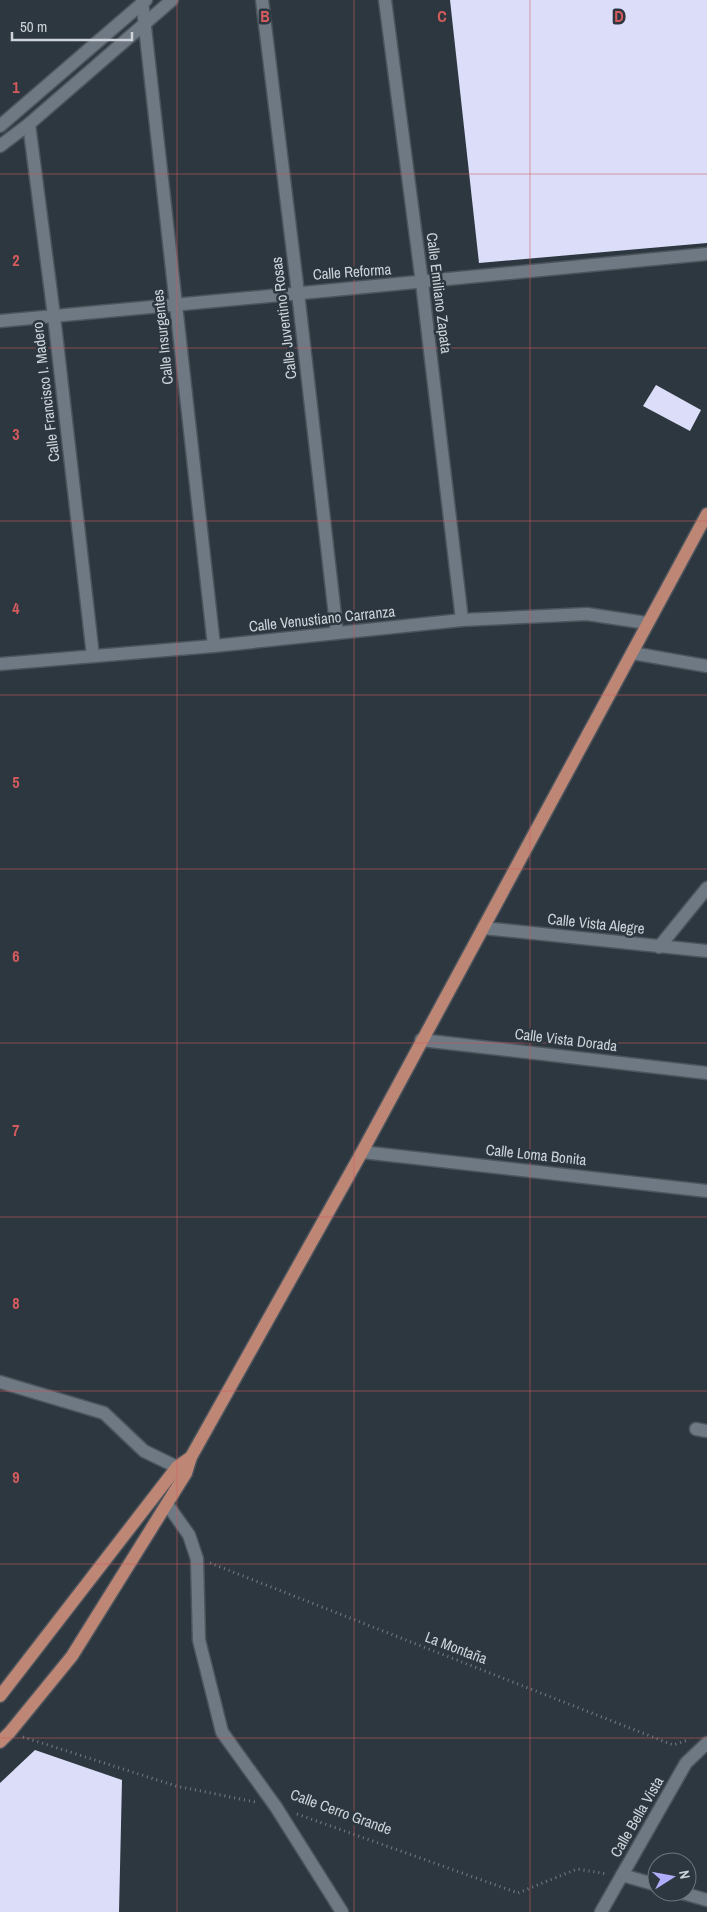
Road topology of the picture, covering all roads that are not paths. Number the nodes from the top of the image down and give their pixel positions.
1 (172, 0) edge
2 (262, 0) edge
3 (385, 0) edge
4 (144, 1) edge
5 (145, 24) junction
6 (29, 124) junction
7 (0, 126) edge
8 (0, 146) edge
9 (707, 254) edge
10 (422, 283) junction
11 (298, 293) junction
12 (176, 305) junction
13 (54, 316) junction
14 (0, 321) edge
15 (707, 514) edge
16 (462, 620) junction
17 (648, 623) junction
18 (337, 633) junction
19 (214, 646) junction
20 (632, 653) junction
21 (93, 656) junction
22 (0, 664) edge
23 (707, 666) edge
24 (707, 888) edge
25 (482, 928) junction
26 (659, 947) junction
27 (707, 951) edge
28 (422, 1040) junction
29 (707, 1072) edge
30 (362, 1152) junction
31 (707, 1191) edge
32 (0, 1382) edge
33 (181, 1470) junction
34 (167, 1504) junction
35 (0, 1696) edge
36 (0, 1742) edge
37 (707, 1743) edge
38 (622, 1875) junction
39 (647, 1882) edge
40 (342, 1912) edge
41 (601, 1912) edge

1 - 5 street
2 - 11 street, Calle Juventino Rosas
3 - 10 street, Calle Emiliano Zapata
4 - 5 street, Calle Insurgentes
4 - 7 street
5 - 6 street
5 - 12 street, Calle Insurgentes
6 - 8 street
6 - 13 street, Calle Francisco I. Madero
9 - 10 street, Calle Reforma
10 - 11 street, Calle Reforma
10 - 16 street, Calle Emiliano Zapata
11 - 12 street, Calle Reforma
11 - 18 street, Calle Juventino Rosas
12 - 13 street, Calle Reforma
12 - 19 street, Calle Insurgentes
13 - 14 street, Calle Reforma
13 - 21 street, Calle Francisco I. Madero
15 - 17 main road
16 - 17 street, Calle Venustiano Carranza
16 - 18 street, Calle Venustiano Carranza
17 - 20 main road
18 - 19 street, Calle Venustiano Carranza
19 - 21 street, Calle Venustiano Carranza
20 - 23 street
20 - 25 main road
21 - 22 street, Calle Venustiano Carranza
24 - 26 street
25 - 26 street, Calle Vista Alegre
25 - 28 main road
26 - 27 street, Calle Vista Alegre
28 - 29 street, Calle Vista Dorada
28 - 30 main road
30 - 31 street, Calle Loma Bonita
30 - 33 main road
32 - 33 street
33 - 34 main road
33 - 35 main road
34 - 36 main road
34 - 40 street
37 - 38 street, Calle Bella Vista
38 - 39 street
38 - 41 street, Calle Bella Vista

